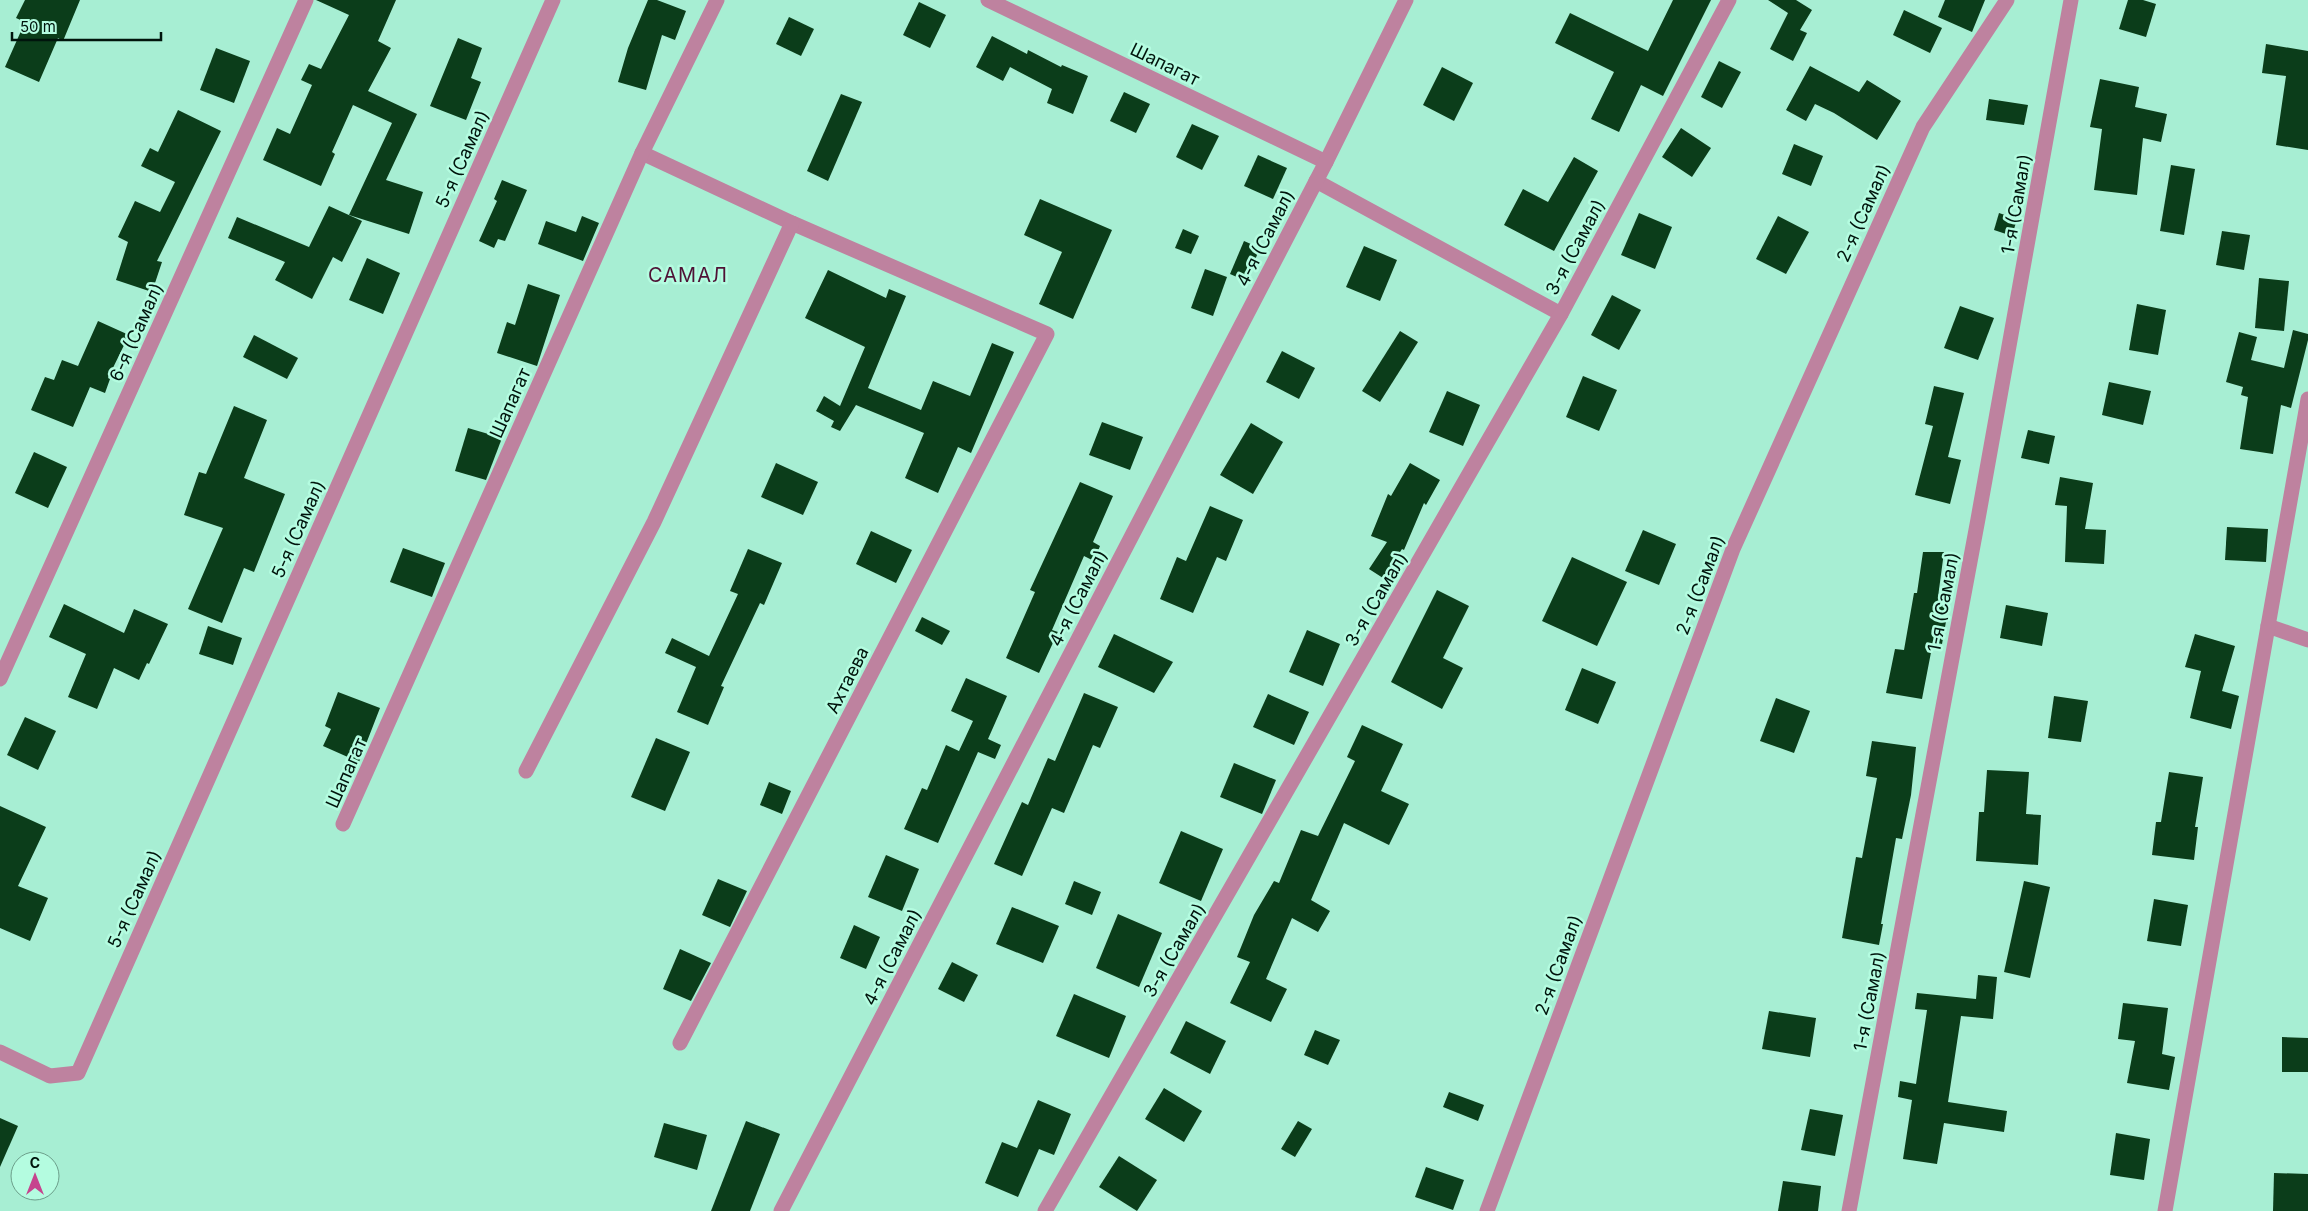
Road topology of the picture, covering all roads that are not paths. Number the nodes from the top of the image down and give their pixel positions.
1 (306, 0) edge
2 (553, 0) edge
3 (717, 0) edge
4 (988, 0) edge
5 (1406, 0) edge
6 (1729, 0) edge
7 (2007, 0) edge
8 (2071, 0) edge
9 (642, 152) junction
10 (1326, 162) junction
11 (1316, 180) junction
12 (792, 223) junction
13 (1561, 314) junction
14 (2308, 399) edge
15 (2268, 626) junction
16 (2308, 640) edge
17 (0, 679) edge
18 (526, 770) dead end
19 (343, 824) dead end
20 (680, 1043) dead end
21 (0, 1052) edge
22 (781, 1211) edge
23 (1045, 1211) edge
24 (1487, 1211) edge
25 (1849, 1211) edge
26 (2165, 1211) edge

1 - 17 street, 6-я (Самал)
2 - 21 street, 5-я (Самал)
3 - 9 street, Шапагат
4 - 10 street, Шапагат
5 - 10 street, 4-я (Самал)
6 - 13 street, 3-я (Самал)
7 - 24 street, 2-я (Самал)
8 - 25 street, 1-я (Самал)
9 - 12 street
9 - 19 street, Шапагат
10 - 11 street, 4-я (Самал)
11 - 13 street
11 - 22 street, 4-я (Самал)
12 - 18 street
12 - 20 street, Ахтаева
13 - 23 street, 3-я (Самал)
14 - 15 street
15 - 16 street
15 - 26 street

